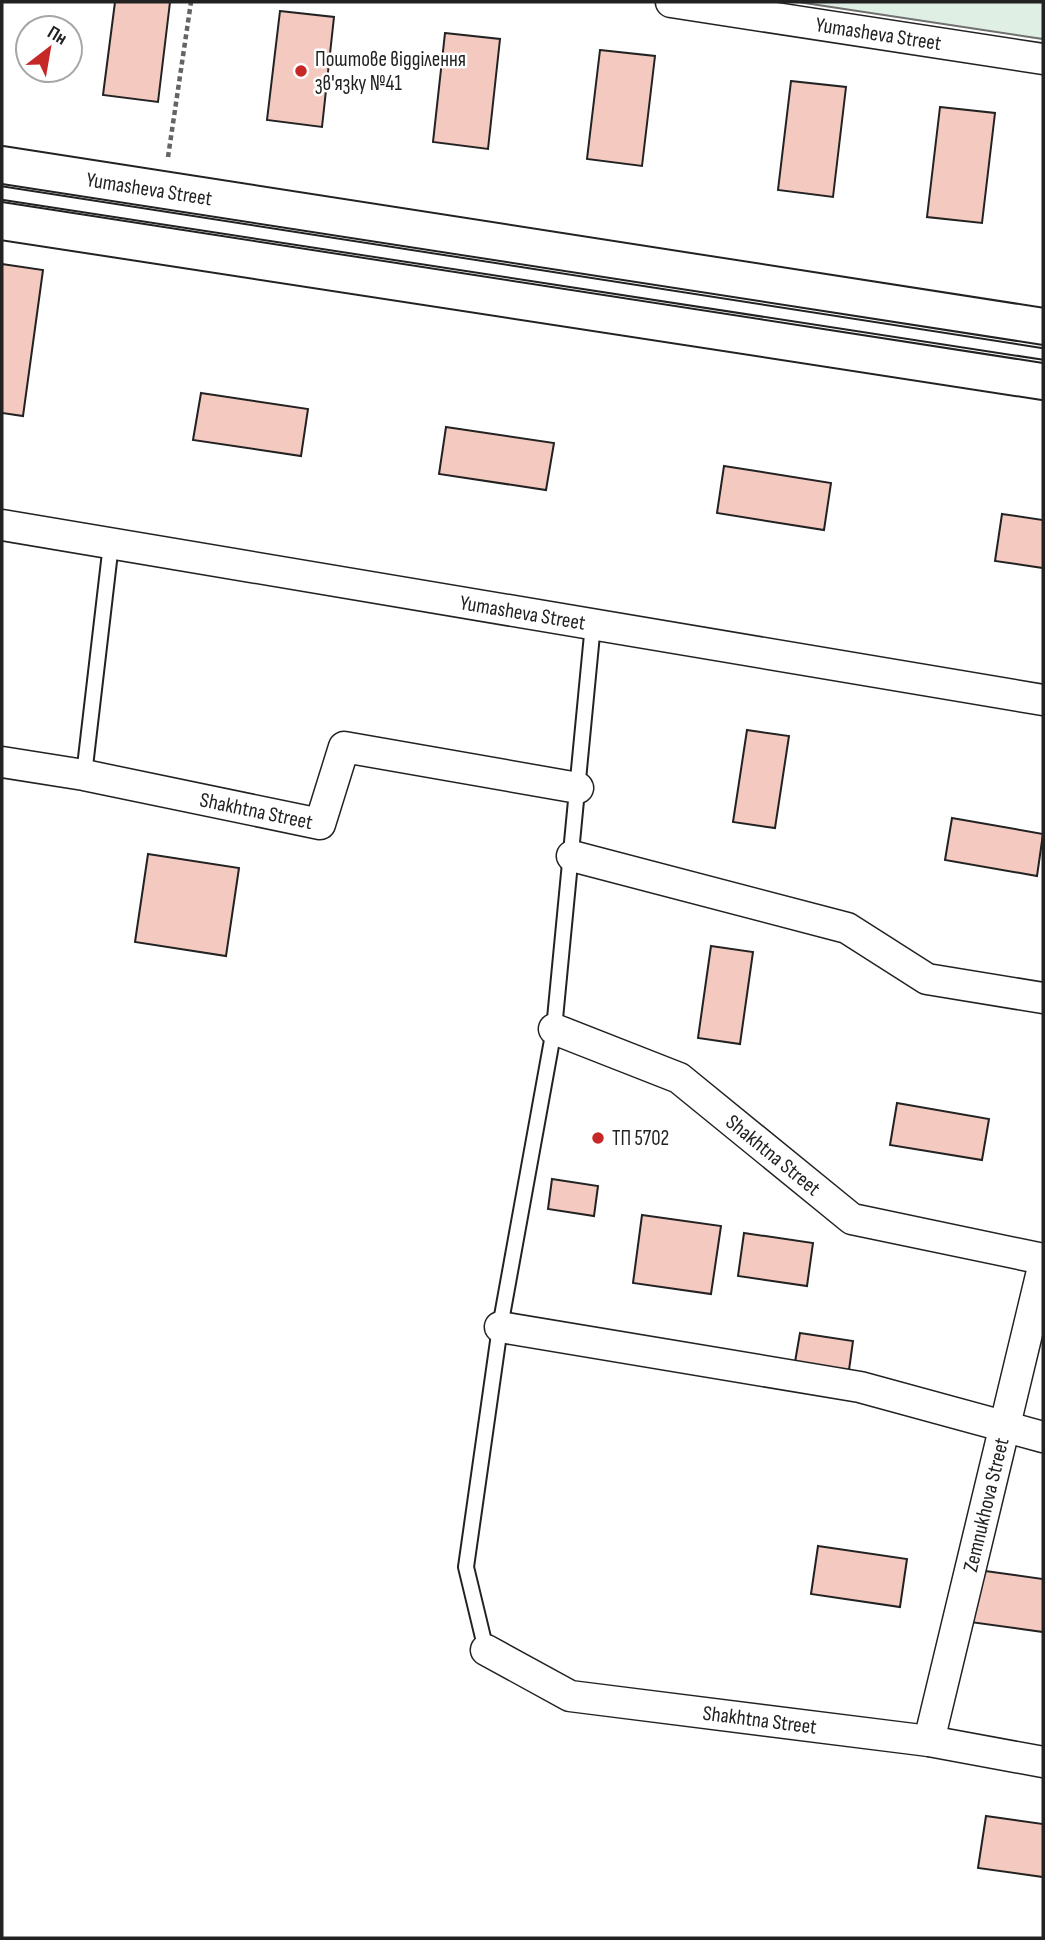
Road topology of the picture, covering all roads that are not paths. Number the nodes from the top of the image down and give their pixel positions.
1 (671, 2) edge
2 (1043, 59) edge
3 (2, 166) edge
4 (2, 220) edge
5 (1043, 328) edge
6 (1043, 380) edge
7 (2, 525) edge
8 (111, 544) junction
9 (593, 624) junction
10 (1043, 700) edge
11 (2, 762) edge
12 (84, 775) junction
13 (578, 788) junction
14 (572, 856) junction
15 (1043, 998) edge
16 (554, 1029) junction
17 (1043, 1259) edge
18 (1043, 1267) edge
19 (500, 1327) junction
20 (1007, 1425) junction
21 (1043, 1437) edge
22 (486, 1650) joint
23 (929, 1741) junction
24 (1043, 1762) edge

1 - 2 street, Yumasheva Street
3 - 5 main road, Yumasheva Street
4 - 6 main road
7 - 8 street, Yumasheva Street
8 - 9 street, Yumasheva Street
8 - 12 lane
9 - 10 street, Yumasheva Street
9 - 13 lane
11 - 12 street, Shakhtna Street
12 - 13 street, Shakhtna Street
13 - 14 lane
14 - 15 street
14 - 16 lane
16 - 17 street, Shakhtna Street
16 - 19 lane
18 - 20 street, Zemnukhova Street
19 - 20 street
19 - 22 lane
20 - 21 street
20 - 23 street, Zemnukhova Street
22 - 23 street, Shakhtna Street
23 - 24 street, Shakhtna Street

